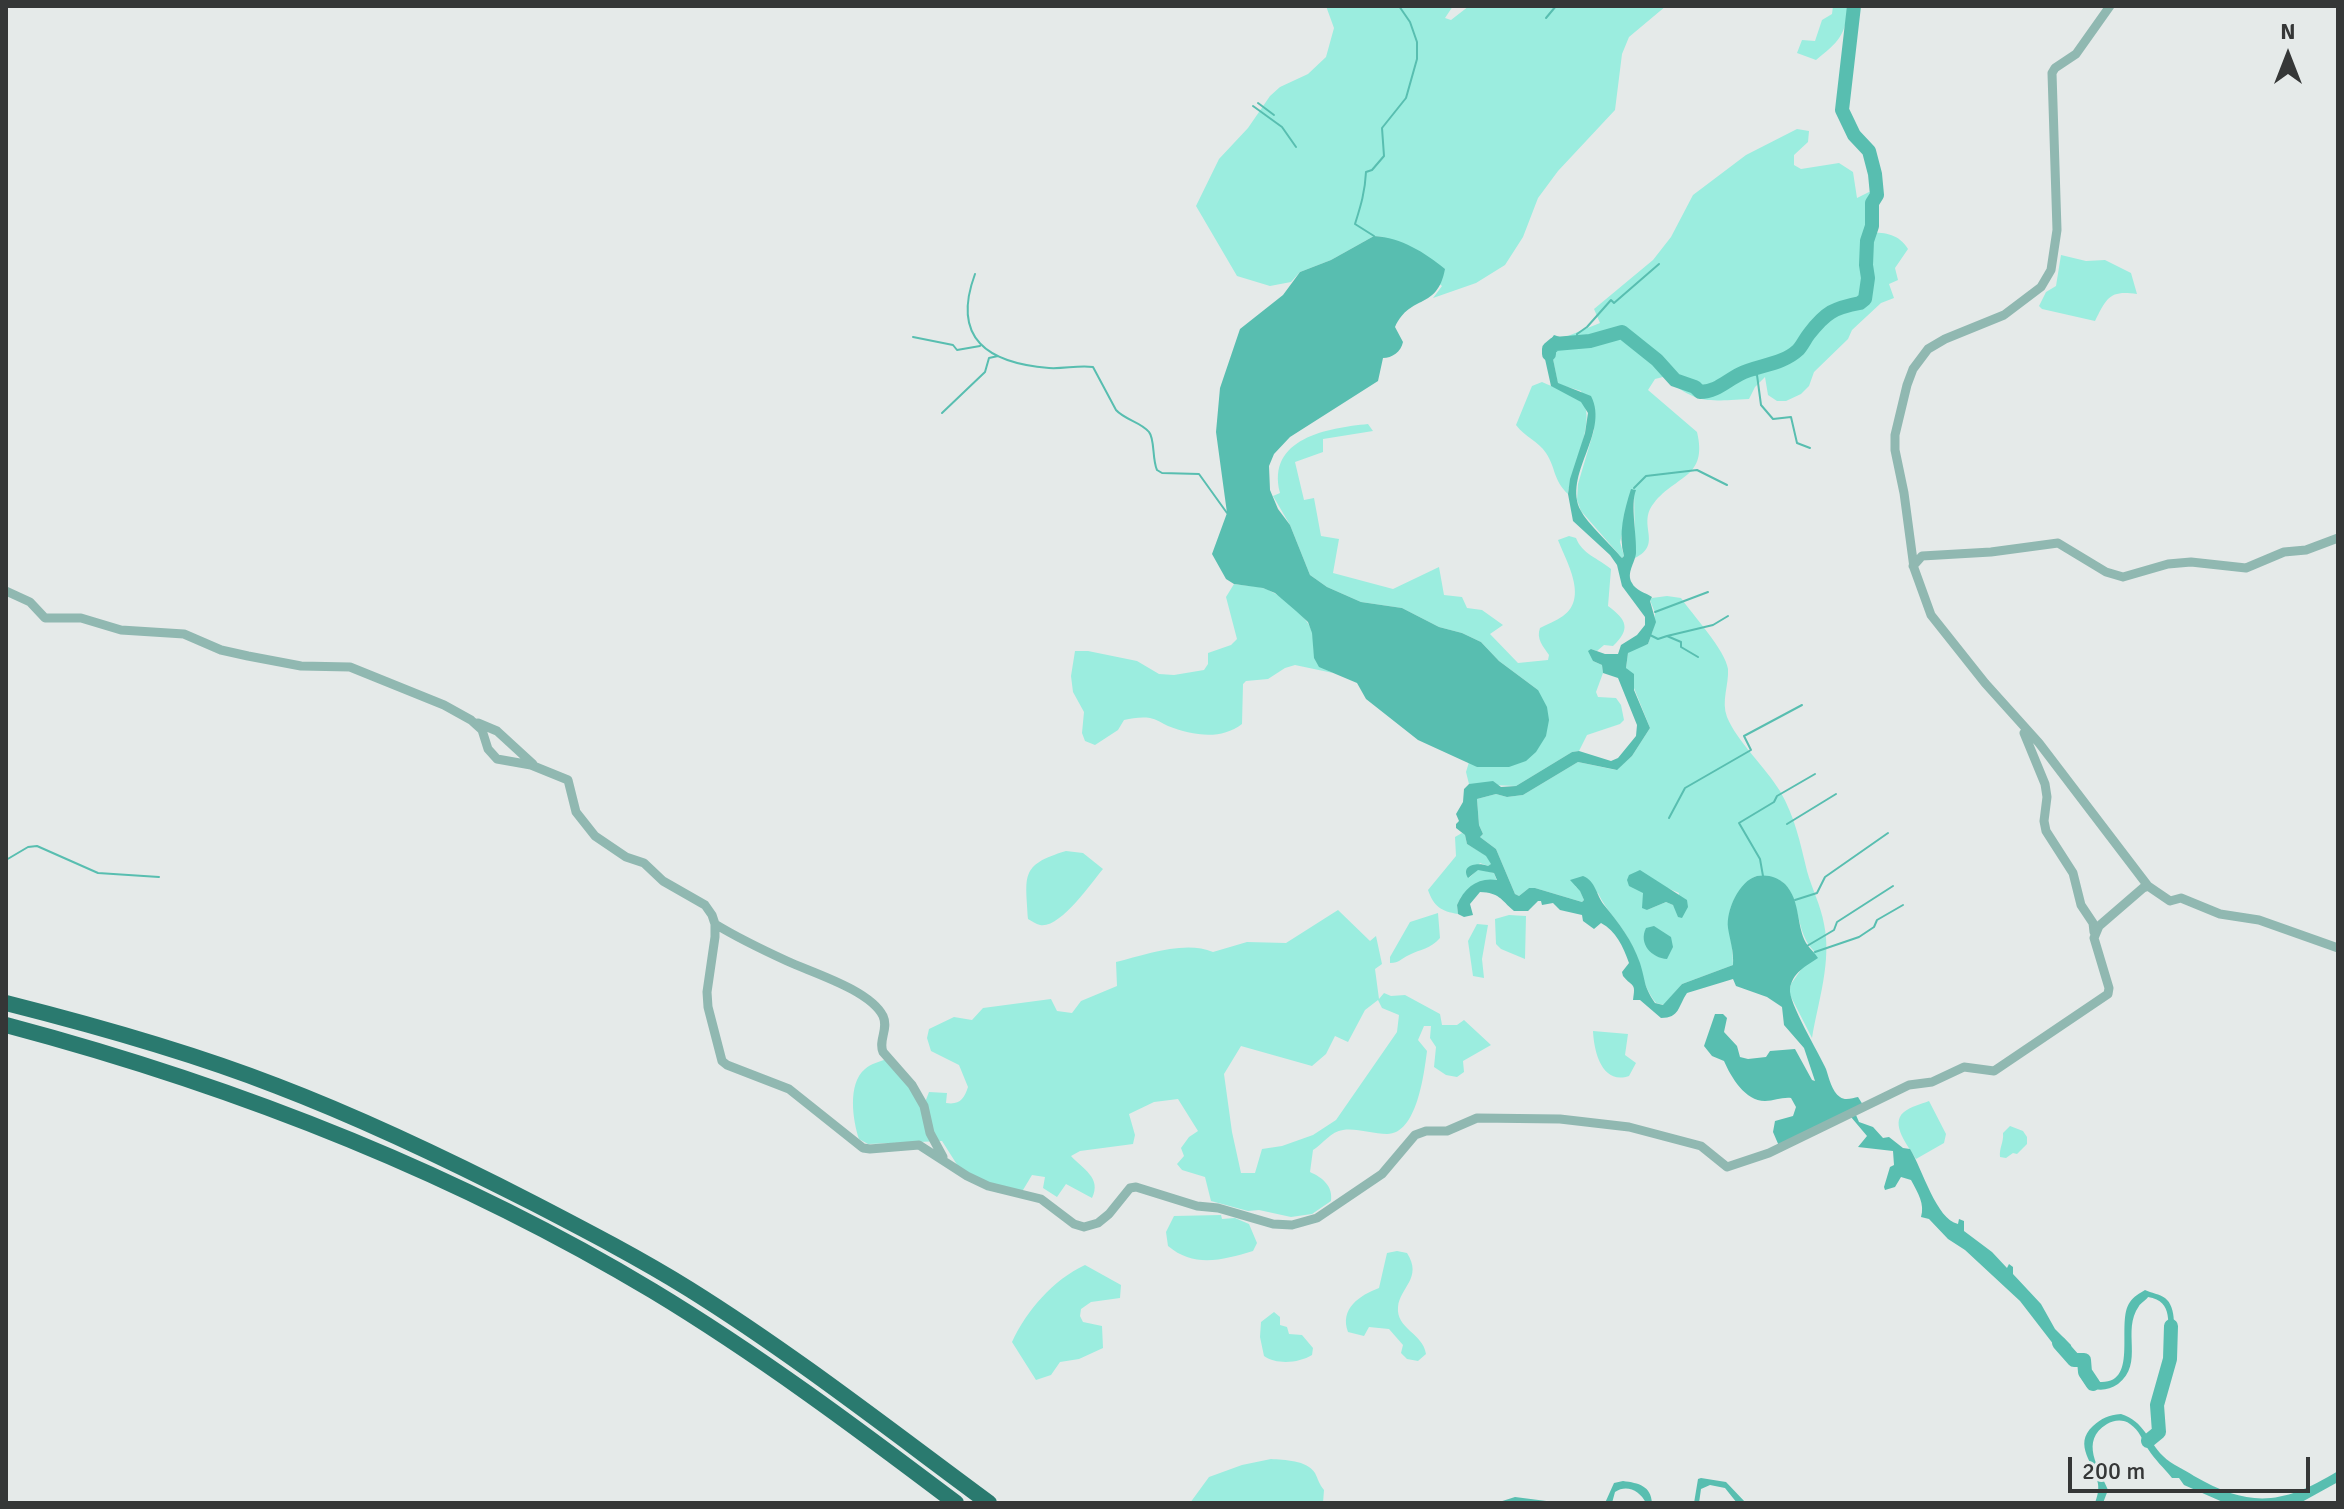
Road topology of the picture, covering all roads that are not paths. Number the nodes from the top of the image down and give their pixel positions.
1 (2110, 6) edge
2 (2338, 538) edge
3 (1913, 566) junction
4 (6, 591) edge
5 (471, 720) junction
6 (2019, 722) junction
7 (536, 767) junction
8 (2148, 886) junction
9 (715, 924) junction
10 (2094, 938) junction
11 (2338, 948) edge
12 (6, 1003) edge
13 (6, 1025) edge
14 (945, 1160) junction
15 (956, 1503) edge
16 (989, 1503) edge

1 - 3 street
2 - 3 street
3 - 6 street
4 - 5 street
5 - 7 street
5 - 7 street
6 - 8 street
6 - 10 street
7 - 9 street
8 - 10 street
8 - 11 street
9 - 14 street
9 - 14 street
10 - 14 street
12 - 16 highway
13 - 15 highway

